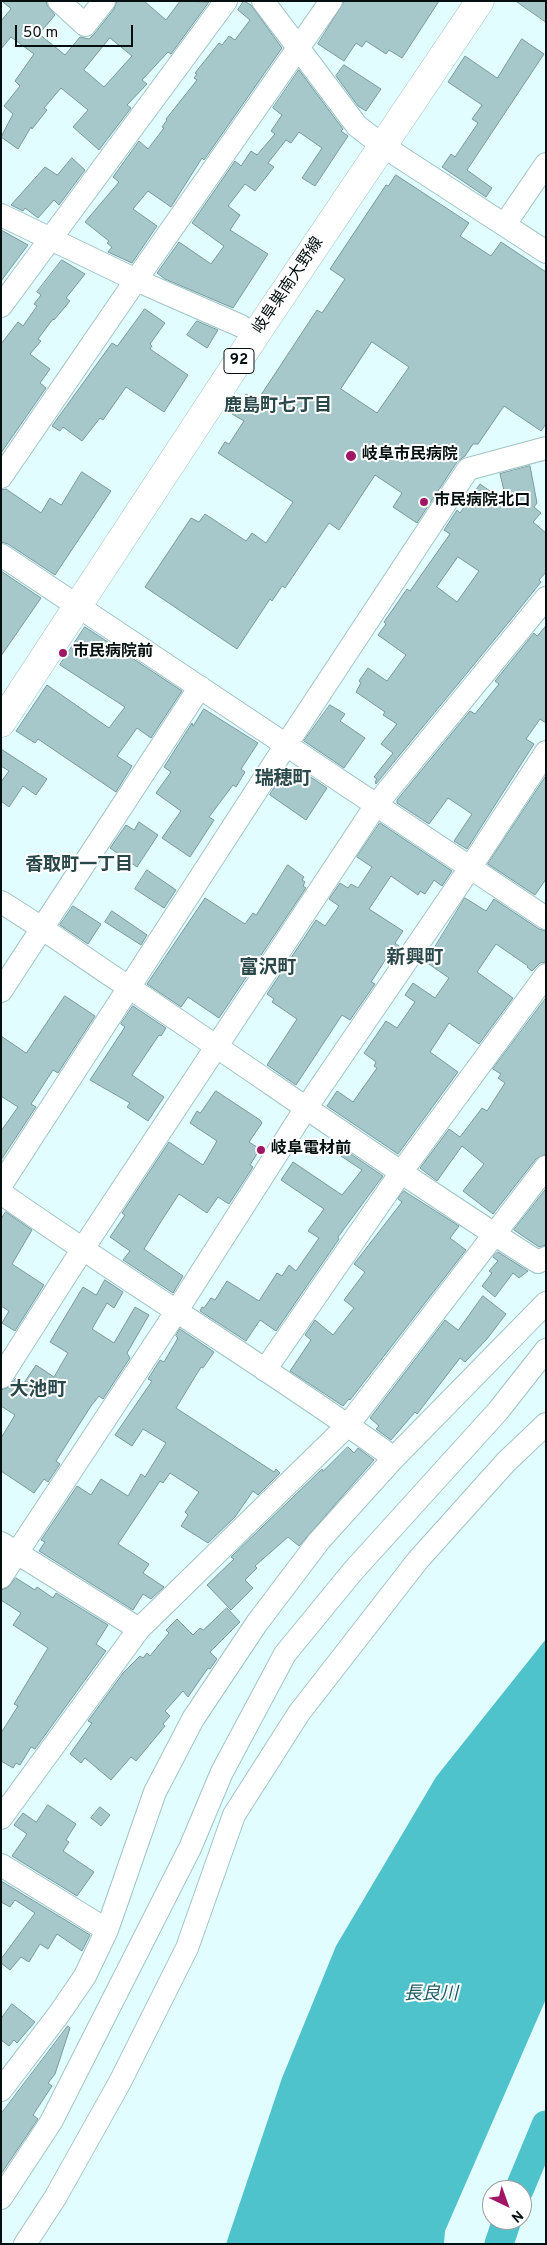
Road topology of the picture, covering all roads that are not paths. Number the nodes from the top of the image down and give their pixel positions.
1 (59, 1) edge
2 (104, 1) edge
3 (226, 1) edge
4 (264, 1) edge
5 (331, 1) edge
6 (459, 1) edge
7 (480, 1) edge
8 (298, 47) junction
9 (376, 141) junction
10 (546, 164) edge
11 (1, 214) edge
12 (505, 224) junction
13 (50, 240) junction
14 (546, 252) edge
15 (136, 280) junction
16 (1, 306) edge
17 (241, 326) junction
18 (546, 448) edge
19 (1, 477) edge
20 (1, 554) edge
21 (546, 598) edge
22 (71, 600) junction
23 (200, 687) junction
24 (1, 688) edge
25 (1, 722) edge
26 (286, 745) junction
27 (546, 752) edge
28 (376, 805) junction
29 (470, 868) junction
30 (1, 902) edge
31 (546, 918) edge
32 (43, 928) junction
33 (546, 975) edge
34 (129, 988) junction
35 (1, 991) edge
36 (217, 1045) junction
37 (306, 1108) junction
38 (546, 1167) edge
39 (402, 1171) junction
40 (1, 1185) edge
41 (1, 1193) edge
42 (493, 1234) junction
43 (82, 1250) junction
44 (546, 1258) edge
45 (546, 1303) edge
46 (176, 1312) junction
47 (542, 1355) edge
48 (265, 1370) junction
49 (1, 1377) edge
50 (348, 1424) junction
51 (546, 1424) edge
52 (394, 1458) junction
53 (9, 1548) edge
54 (1, 1577) edge
55 (139, 1629) junction
56 (1, 1818) edge
57 (1, 1865) edge
58 (107, 1930) junction
59 (1, 2090) edge
60 (1, 2198) edge
61 (25, 2244) edge

1 - 2 street
3 - 13 street
4 - 8 street
5 - 8 street
6 - 9 main road, 岐阜巣南大野線 / 92
7 - 9 main road, 岐阜巣南大野線 / 92
8 - 9 street
8 - 15 street
9 - 12 street
9 - 17 main road, 岐阜巣南大野線 / 92
9 - 22 main road, 岐阜巣南大野線 / 92
10 - 12 street
11 - 13 street
12 - 14 street
13 - 15 street
13 - 16 street
15 - 17 street
15 - 19 street
17 - 22 main road, 岐阜巣南大野線 / 92
18 - 26 street
20 - 22 street
21 - 28 street
22 - 23 street
22 - 24 main road, 岐阜巣南大野線 / 92
22 - 25 main road, 岐阜巣南大野線 / 92
23 - 26 street
23 - 32 street
26 - 28 street
26 - 34 street
27 - 29 street
28 - 29 street
28 - 36 street
29 - 31 street
29 - 37 street
30 - 32 street
32 - 34 street
32 - 35 street
33 - 39 street
34 - 36 street
34 - 40 street
36 - 37 street
36 - 43 street
37 - 39 street
37 - 46 street
38 - 42 street
39 - 42 street
39 - 48 street
41 - 43 street
42 - 44 street
42 - 50 street
43 - 46 street
43 - 49 street
45 - 52 street
46 - 48 street
46 - 53 street
47 - 60 street
48 - 50 street
50 - 52 street
50 - 55 street
51 - 61 street
52 - 58 street
53 - 54 street
53 - 55 street
55 - 56 street
57 - 58 street
58 - 59 street

